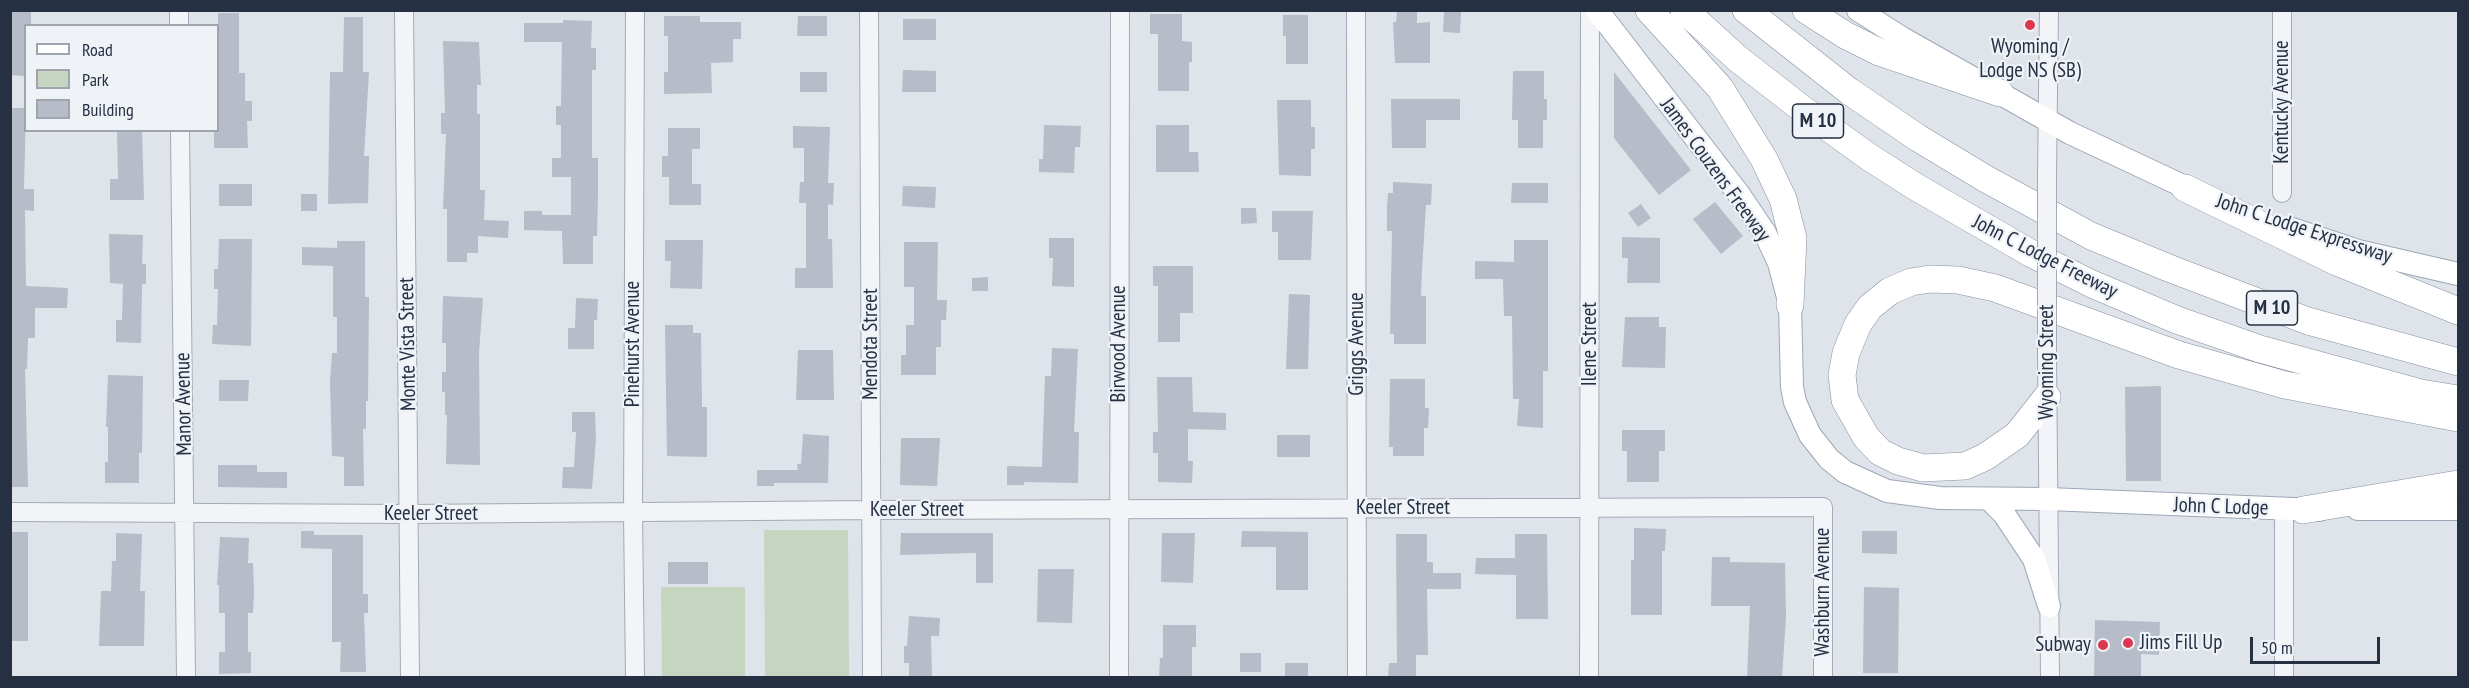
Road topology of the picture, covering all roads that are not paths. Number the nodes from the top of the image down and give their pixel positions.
1 (404, 10) edge
2 (634, 10) edge
3 (869, 10) edge
4 (1120, 10) edge
5 (1356, 10) edge
6 (1590, 10) edge
7 (1597, 10) edge
8 (1649, 10) edge
9 (1684, 10) edge
10 (1746, 10) edge
11 (1806, 10) edge
12 (1858, 10) edge
13 (2049, 10) edge
14 (2282, 10) edge
15 (2000, 93) junction
16 (2048, 119) junction
17 (180, 132) edge
18 (2185, 188) junction
19 (2282, 193) dead end
20 (2458, 274) edge
21 (1791, 304) junction
22 (2458, 311) edge
23 (2458, 362) edge
24 (2047, 397) junction
25 (2458, 399) edge
26 (2458, 418) edge
27 (2458, 484) edge
28 (1987, 499) junction
29 (2049, 499) junction
30 (1823, 507) joint
31 (1358, 508) junction
32 (1589, 508) junction
33 (2294, 509) junction
34 (2458, 509) edge
35 (872, 510) junction
36 (1119, 510) junction
37 (10, 512) edge
38 (633, 513) junction
39 (185, 514) junction
40 (410, 514) junction
41 (2049, 606) junction
42 (186, 678) edge
43 (410, 678) edge
44 (635, 678) edge
45 (872, 678) edge
46 (1119, 678) edge
47 (1357, 678) edge
48 (1589, 678) edge
49 (1823, 678) edge
50 (2050, 678) edge
51 (2284, 678) edge

1 - 40 street, Monte Vista Street
2 - 38 street, Pinehurst Avenue
3 - 35 street, Mendota Street
4 - 36 street, Birwood Avenue
5 - 31 street, Griggs Avenue
6 - 32 street, Ilene Street
7 - 21 main road, James Couzens Freeway
8 - 21 highway
9 - 25 highway, John C Lodge Freeway / M 10
10 - 23 highway, John C Lodge Freeway / M 10
11 - 15 highway
12 - 15 main road
13 - 16 street, Wyoming Street
14 - 19 street, Kentucky Avenue
15 - 16 main road
16 - 18 main road, John C Lodge Expressway
16 - 24 street, Wyoming Street, bridge
17 - 39 street, Manor Avenue
18 - 20 main road, John C Lodge Expressway
18 - 22 highway
21 - 28 main road, James Couzens Freeway
24 - 26 highway
24 - 29 street, Wyoming Street
27 - 33 highway
28 - 29 main road, John C Lodge
28 - 41 main road
29 - 33 main road, John C Lodge
29 - 41 street, Wyoming Street
30 - 32 street, Keeler Street
30 - 49 street, Washburn Avenue
31 - 32 street, Keeler Street
31 - 36 street, Keeler Street
31 - 47 street, Griggs Avenue
32 - 48 street, Ilene Street
33 - 34 main road, John C Lodge
33 - 51 street
35 - 36 street, Keeler Street
35 - 38 street, Keeler Street
35 - 45 street, Mendota Street
36 - 46 street, Birwood Avenue
37 - 39 street, Keeler Street
38 - 40 street, Keeler Street
38 - 44 street, Pinehurst Avenue
39 - 40 street, Keeler Street
39 - 42 street, Manor Avenue
40 - 43 street, Monte Vista Street
41 - 50 street, Wyoming Street

